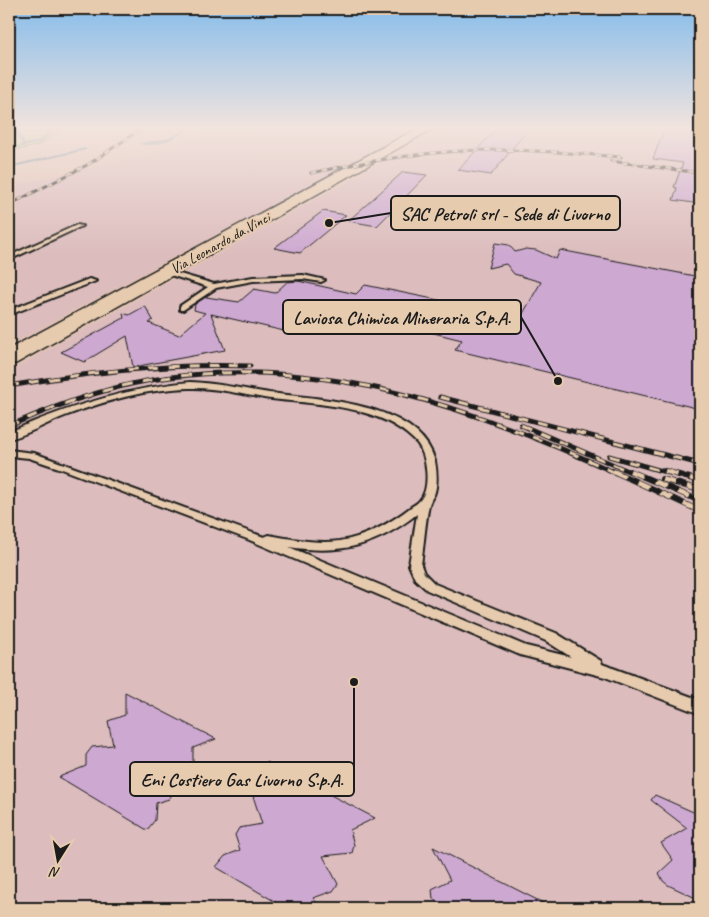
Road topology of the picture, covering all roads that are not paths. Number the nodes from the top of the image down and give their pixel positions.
1 (353, 170) edge
2 (79, 226) dead end
3 (9, 258) edge
4 (166, 272) junction
5 (321, 280) dead end
6 (92, 281) dead end
7 (214, 286) junction
8 (183, 308) dead end
9 (9, 313) edge
10 (9, 358) edge
11 (9, 436) edge
12 (9, 453) edge
13 (424, 503) junction
14 (251, 536) junction
15 (605, 671) junction
16 (700, 707) edge

1 - 4 main road, Via Leonardo da Vinci
2 - 3 lane
4 - 7 lane
4 - 10 main road, Via Leonardo da Vinci
5 - 7 lane
6 - 9 lane
7 - 8 lane
11 - 13 lane
12 - 14 lane
13 - 14 lane
13 - 15 lane
14 - 15 lane
15 - 16 lane

